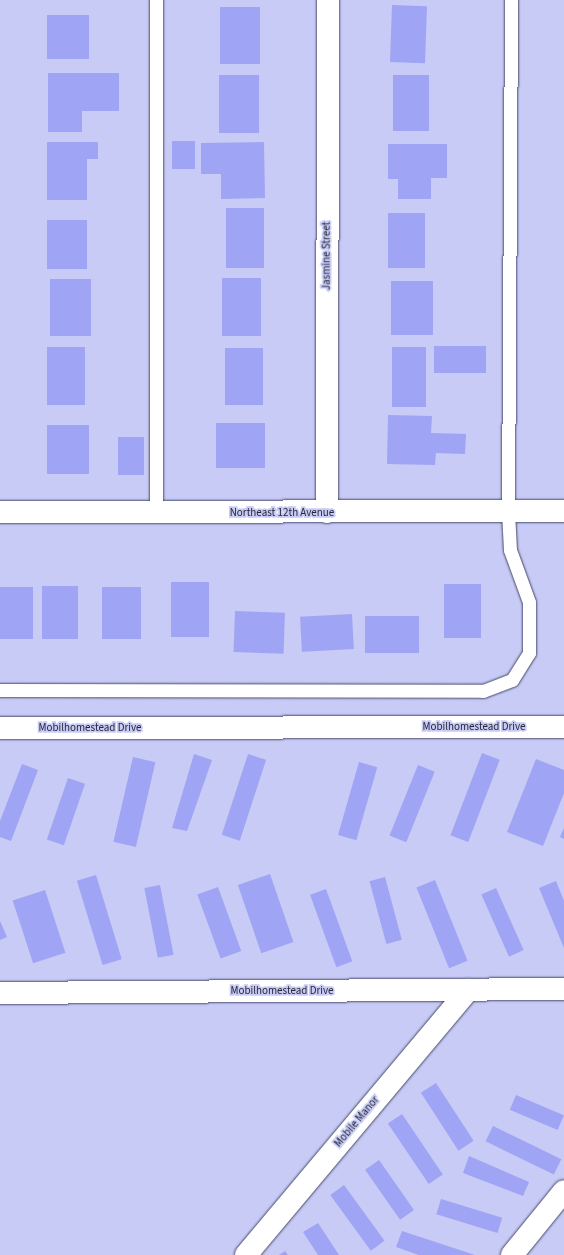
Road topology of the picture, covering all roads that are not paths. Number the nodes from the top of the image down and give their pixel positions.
1 (156, 0) edge
2 (328, 0) edge
3 (510, 0) edge
4 (508, 511) junction
5 (564, 511) edge
6 (0, 512) edge
7 (327, 512) junction
8 (156, 513) junction
9 (0, 690) edge
10 (564, 727) edge
11 (0, 728) edge
12 (564, 989) edge
13 (468, 990) junction
14 (0, 994) edge
15 (564, 1191) edge
16 (246, 1255) edge
17 (512, 1255) edge

1 - 8 lane
2 - 7 street, Jasmine Street
3 - 4 lane
4 - 5 street, Northeast 12th Avenue
4 - 7 street, Northeast 12th Avenue
4 - 9 lane
6 - 8 street, Northeast 12th Avenue
7 - 8 street, Northeast 12th Avenue
10 - 11 street, Mobilhomestead Drive
12 - 13 street, Mobilhomestead Drive
13 - 14 street, Mobilhomestead Drive
13 - 16 street, Mobile Manor
15 - 17 street

